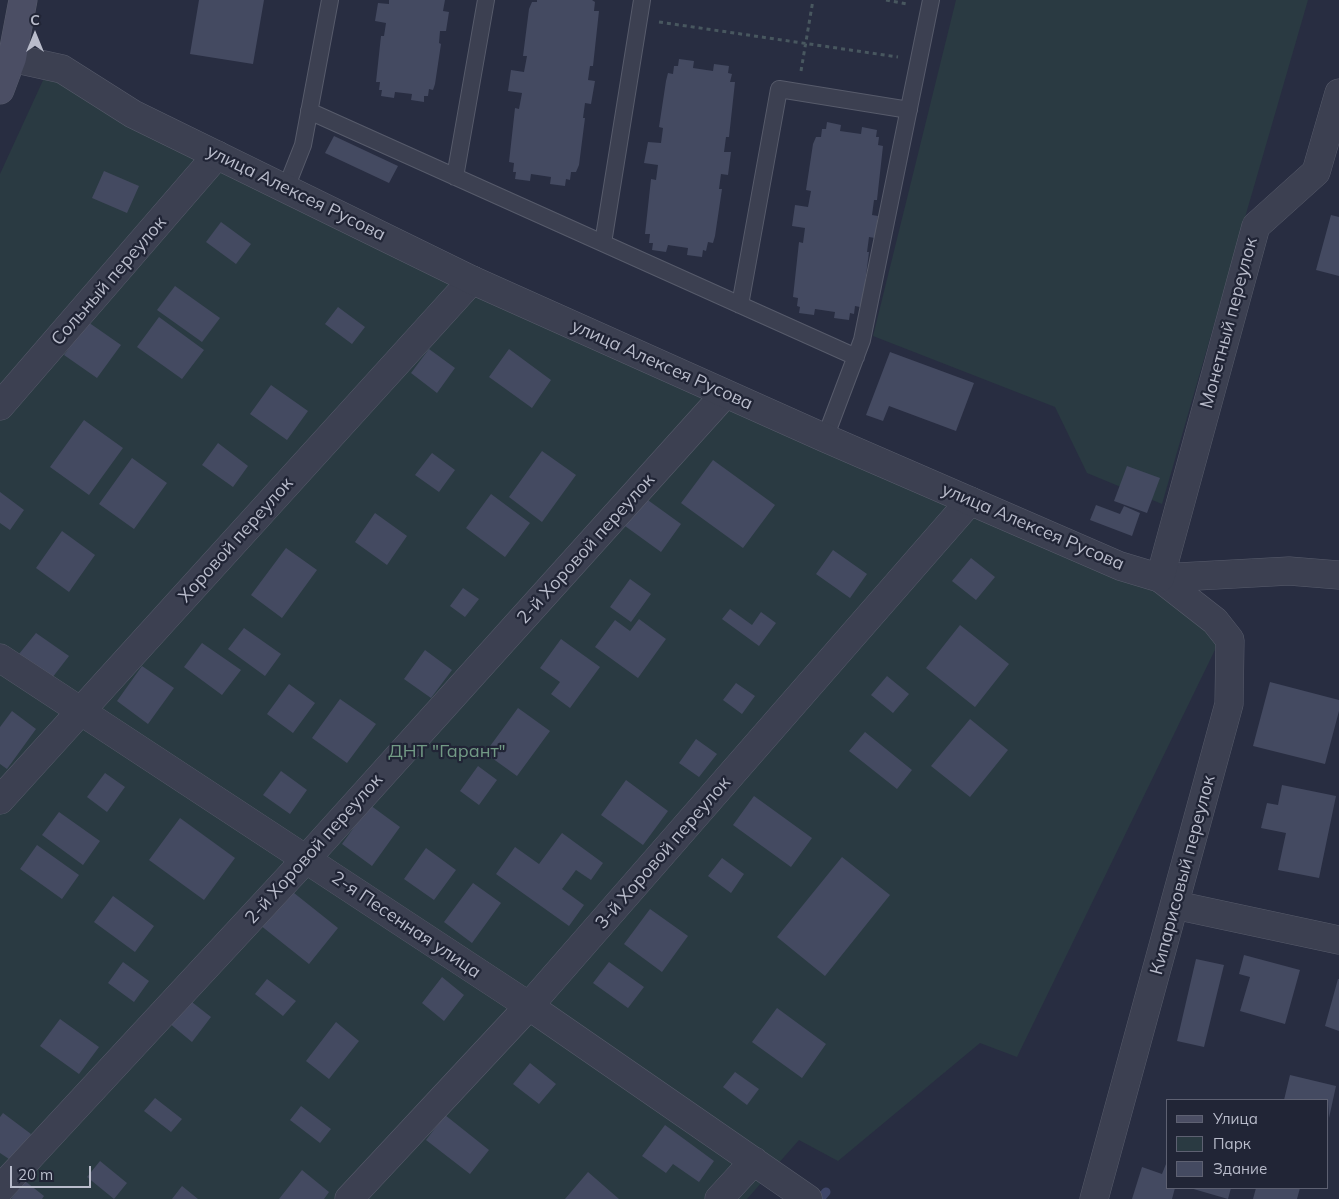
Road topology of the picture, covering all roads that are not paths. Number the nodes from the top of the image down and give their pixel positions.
1 (23, 0) edge
2 (330, 0) edge
3 (486, 0) edge
4 (642, 0) edge
5 (931, 0) edge
6 (12, 58) junction
7 (0, 90) edge
8 (1339, 93) edge
9 (909, 110) junction
10 (309, 111) junction
11 (218, 155) junction
12 (455, 177) junction
13 (286, 188) junction
14 (603, 243) junction
15 (472, 280) junction
16 (740, 305) junction
17 (856, 357) junction
18 (725, 394) junction
19 (0, 406) edge
20 (824, 438) junction
21 (970, 501) junction
22 (1339, 574) edge
23 (1160, 578) junction
24 (0, 658) edge
25 (80, 710) junction
26 (0, 800) edge
27 (307, 858) junction
28 (1175, 904) junction
29 (1339, 940) edge
30 (529, 1006) junction
31 (754, 1161) junction
32 (0, 1189) edge
33 (348, 1199) edge
34 (719, 1199) edge
35 (808, 1199) edge
36 (1094, 1199) edge

1 - 6 main road
2 - 10 lane
3 - 12 lane
4 - 14 lane
5 - 9 lane
6 - 7 main road
6 - 11 street, улица Алексея Русова
8 - 23 street, Монетный переулок
9 - 16 lane
9 - 17 lane
10 - 12 lane
10 - 13 lane
11 - 13 street, улица Алексея Русова
11 - 19 street, Сольный переулок
12 - 14 lane
13 - 15 street, улица Алексея Русова
14 - 16 lane
15 - 18 street, улица Алексея Русова
15 - 25 street, Хоровой переулок
16 - 17 lane
17 - 20 lane
18 - 20 street, улица Алексея Русова
18 - 27 street, 2-й Хоровой переулок
20 - 21 street, улица Алексея Русова
21 - 23 street, улица Алексея Русова
21 - 30 street, 3-й Хоровой переулок
22 - 23 street, улица Алексея Русова
23 - 28 street, Кипарисовый переулок
24 - 25 street, 2-я Песенная улица
25 - 26 street, Хоровой переулок
25 - 27 street, 2-я Песенная улица
27 - 30 street, 2-я Песенная улица
27 - 32 street, 2-й Хоровой переулок
28 - 29 street
28 - 36 street, Кипарисовый переулок
30 - 31 street, 2-я Песенная улица
30 - 33 street, 3-й Хоровой переулок
31 - 34 street
31 - 35 street, 2-я Песенная улица

